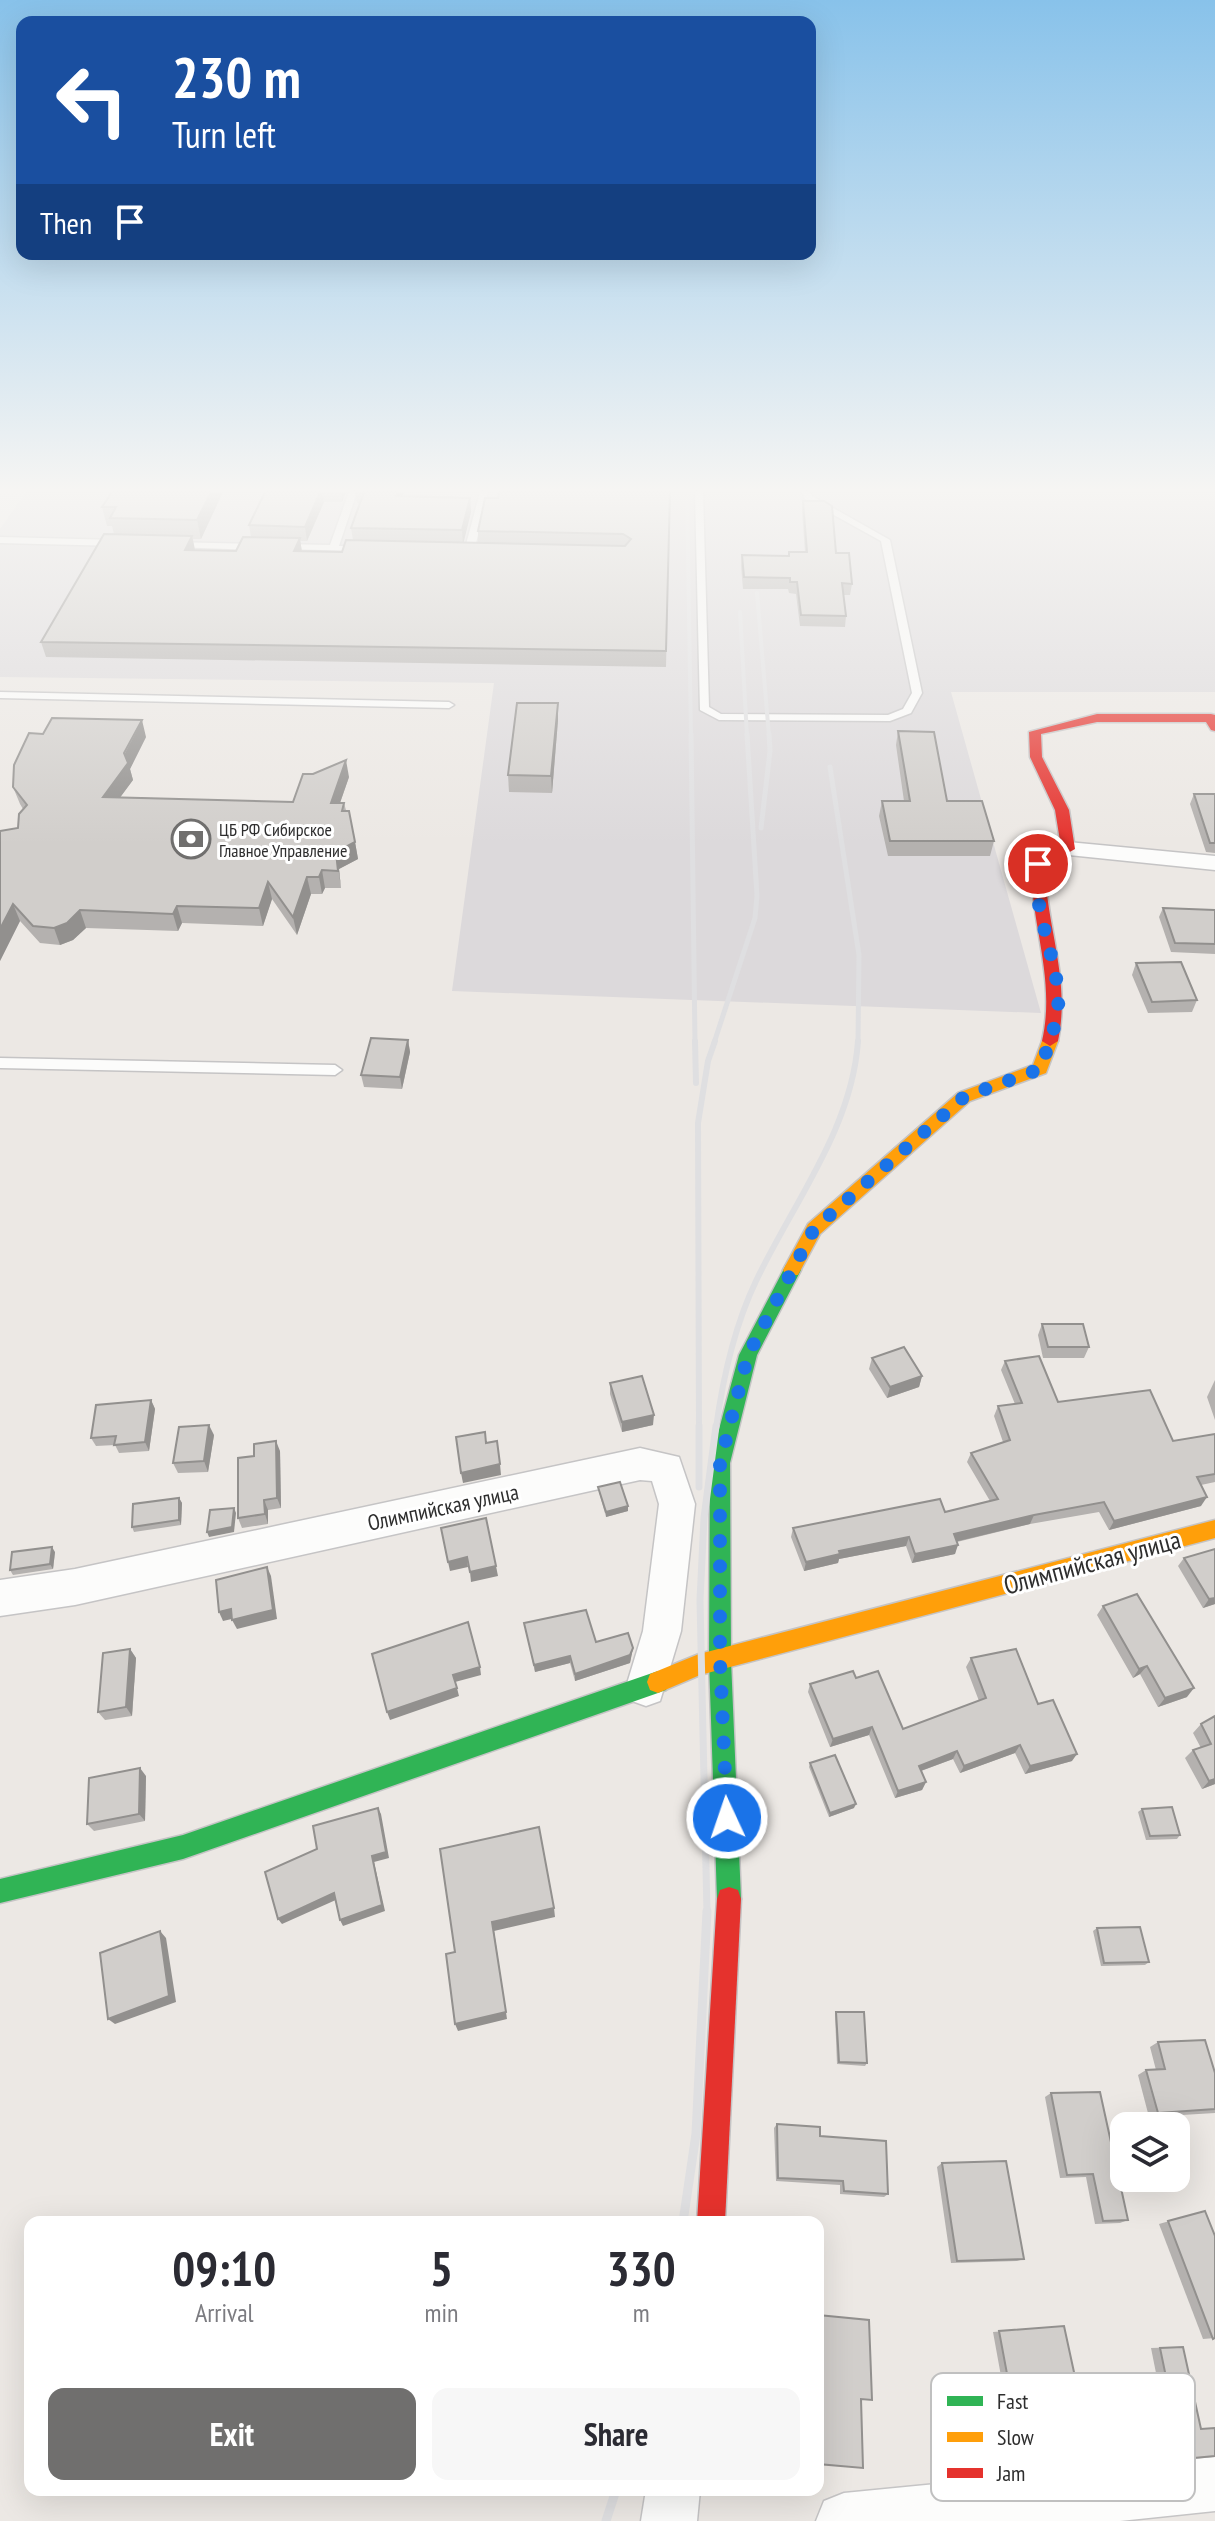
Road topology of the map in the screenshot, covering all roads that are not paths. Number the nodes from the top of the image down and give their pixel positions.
1 (702, 610) edge
2 (900, 610) edge
3 (0, 695) edge
4 (449, 705) dead end
5 (1213, 722) edge
6 (1068, 849) junction
7 (1215, 863) edge
8 (0, 1063) edge
9 (335, 1070) dead end
10 (1215, 1529) edge
11 (0, 1598) edge
12 (720, 1660) junction
13 (646, 1687) junction
14 (0, 1891) edge
15 (712, 2216) edge
16 (1215, 2484) edge
17 (1195, 2486) edge
18 (672, 2496) edge
19 (1045, 2501) edge
20 (669, 2521) edge
21 (844, 2521) edge

1 - 2 lane
3 - 4 lane
5 - 6 street
6 - 7 street
6 - 12 street
8 - 9 lane
10 - 12 street, Олимпийская улица
11 - 13 street, Олимпийская улица
12 - 13 street, Олимпийская улица
12 - 15 street
13 - 14 street, Олимпийская улица
16 - 17 street
18 - 20 street
19 - 21 street

